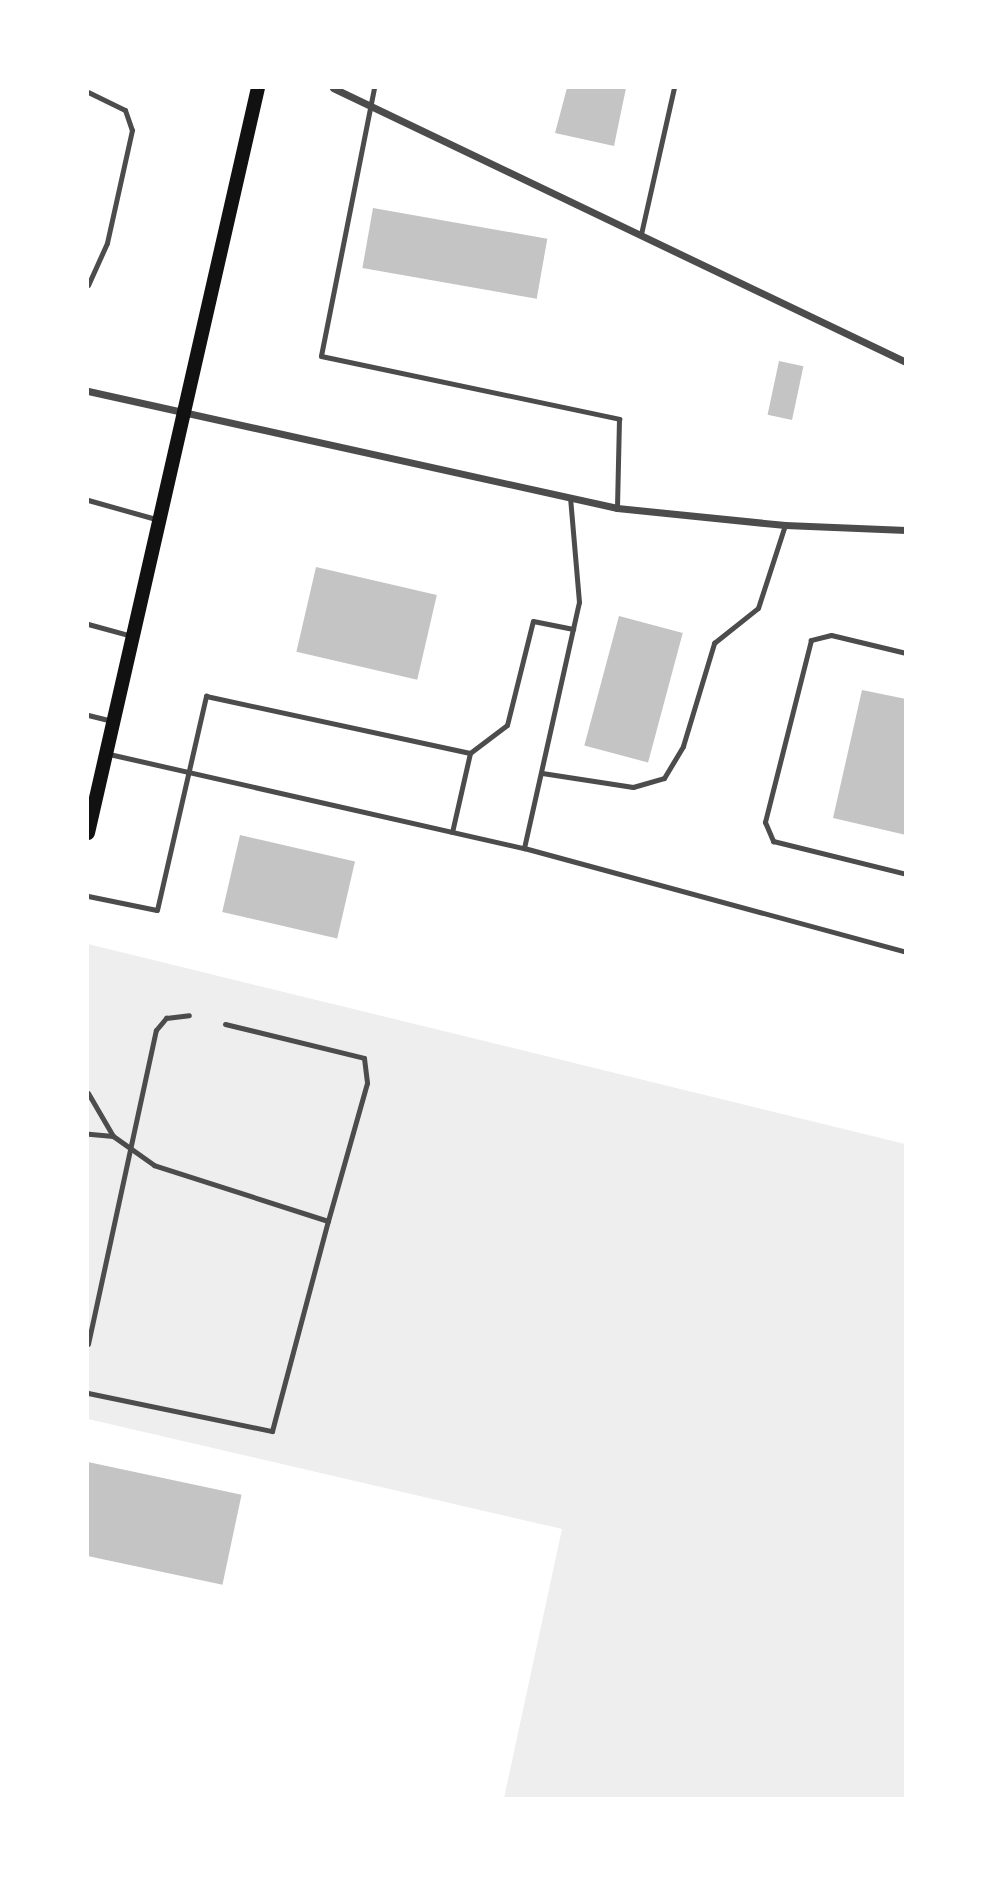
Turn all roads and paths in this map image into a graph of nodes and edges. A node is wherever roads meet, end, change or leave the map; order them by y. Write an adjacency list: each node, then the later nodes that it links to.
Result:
1 (258, 88): 11 (main road)
2 (333, 88): 6 (street)
3 (374, 88): 6 (lane)
4 (674, 88): 7 (lane)
5 (88, 92): 8 (lane)
6 (370, 103): 7 (street); 14 (lane)
7 (641, 234): 9 (street)
8 (88, 285)
9 (905, 362)
10 (88, 391): 11 (street)
11 (185, 413): 12 (street); 15 (main road)
12 (570, 498): 14 (street); 19 (lane)
13 (88, 500): 15 (lane)
14 (617, 508): 16 (street)
15 (159, 520): 20 (main road)
16 (785, 525): 17 (street); 27 (lane)
17 (905, 530)
18 (88, 624): 20 (lane)
19 (573, 629): 25 (lane); 27 (lane)
20 (132, 636): 23 (main road)
21 (905, 653): 31 (lane)
22 (88, 715): 23 (lane)
23 (113, 721): 24 (main road)
24 (106, 753): 26 (lane); 29 (main road)
25 (470, 753): 26 (lane); 28 (lane)
26 (189, 772): 28 (lane); 32 (lane)
27 (542, 773): 30 (lane)
28 (452, 832): 30 (lane)
29 (88, 833)
30 (524, 848): 33 (lane)
31 (905, 874)
32 (88, 896)
33 (905, 952)
34 (189, 1015): 39 (lane)
35 (225, 1024): 40 (lane)
36 (88, 1093): 38 (lane)
37 (88, 1134): 38 (lane)
38 (113, 1136): 39 (lane)
39 (131, 1151): 40 (lane); 41 (lane)
40 (328, 1221): 42 (lane)
41 (88, 1344)
42 (88, 1393)

